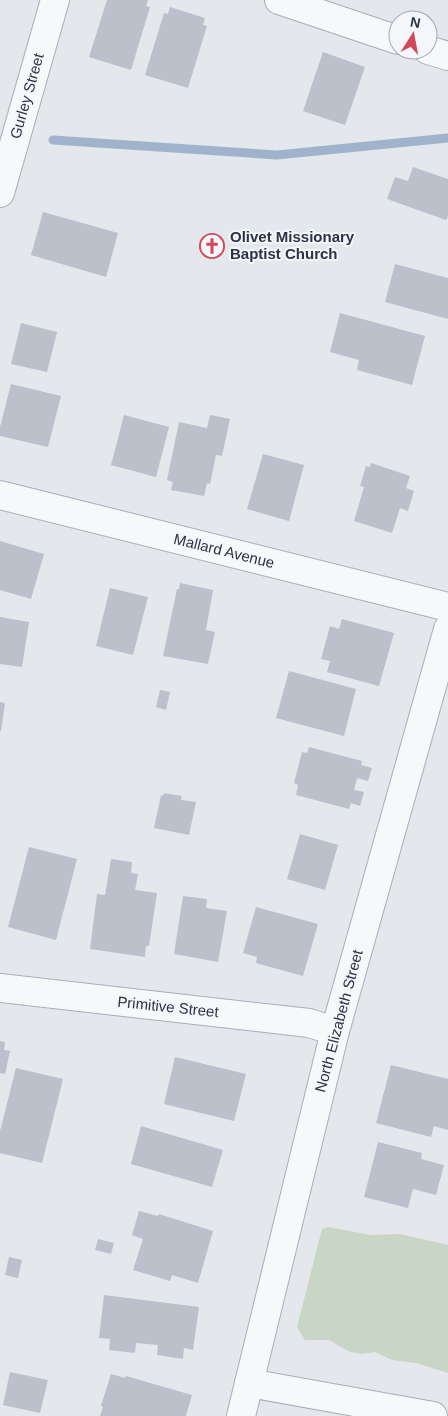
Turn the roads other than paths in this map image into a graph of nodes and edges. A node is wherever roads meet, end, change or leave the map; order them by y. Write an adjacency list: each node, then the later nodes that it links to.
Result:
1 (54, 0): 4 (street, Gurley Street)
2 (279, 0): 3 (street)
3 (388, 37)
4 (0, 193)
5 (0, 495): 6 (street, Mallard Avenue)
6 (448, 607)
7 (448, 629): 9 (street, North Elizabeth Street)
8 (0, 988): 9 (street, Primitive Street)
9 (336, 1031): 10 (street, North Elizabeth Street)
10 (249, 1383): 11 (street, North Elizabeth Street); 12 (street)
11 (240, 1416)
12 (433, 1416)

